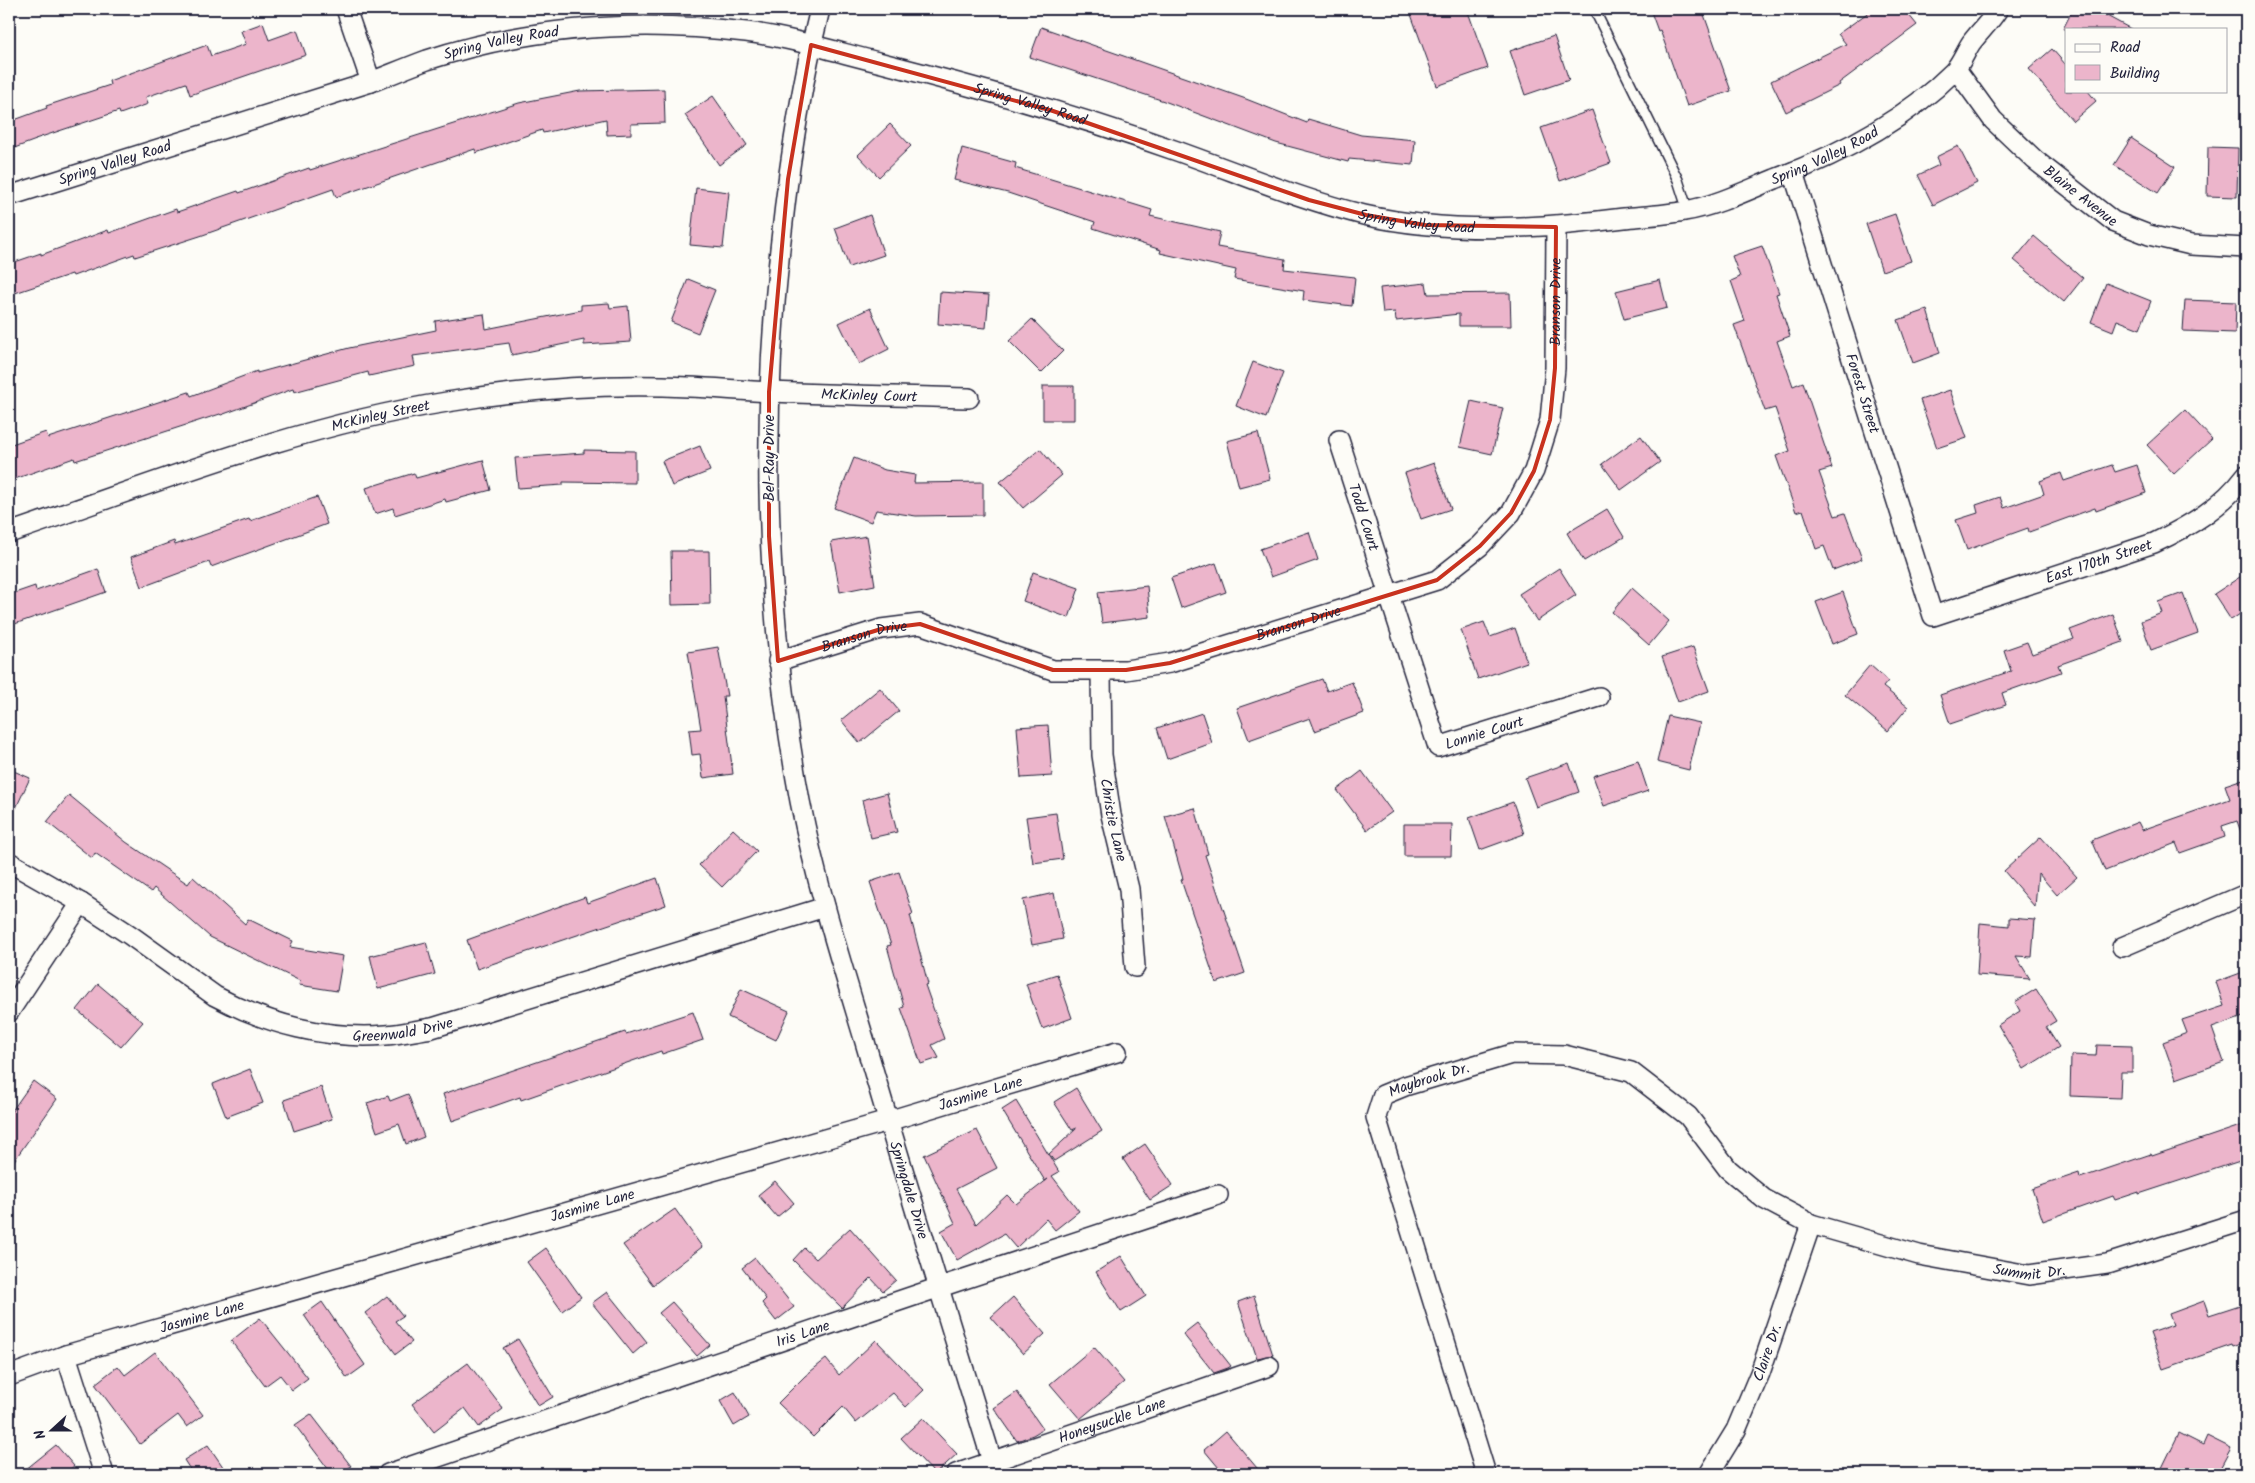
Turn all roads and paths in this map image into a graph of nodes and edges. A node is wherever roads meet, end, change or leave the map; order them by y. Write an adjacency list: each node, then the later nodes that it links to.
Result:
1 (346, 9): 7 (street)
2 (820, 9): 5 (street, Bel-Ray Drive)
3 (1594, 9): 10 (lane)
4 (1998, 9): 6 (street, Spring Valley Road)
5 (811, 45): 7 (street, Spring Valley Road); 11 (street, Spring Valley Road); 13 (street, Bel-Ray Drive)
6 (1956, 69): 8 (street, Spring Valley Road); 12 (street, Blaine Avenue)
7 (370, 82): 9 (street, Spring Valley Road)
8 (1793, 172): 10 (street, Spring Valley Road); 19 (street, Forest Street)
9 (9, 196)
10 (1688, 211): 11 (street, Spring Valley Road)
11 (1556, 226): 18 (street, Branson Drive)
12 (2246, 248)
13 (769, 392): 14 (street, McKinley Court); 17 (street, McKinley Street); 20 (street, Bel-Ray Drive)
14 (969, 398)
15 (1339, 440): 18 (street, Todd Court)
16 (2246, 475): 19 (street, East 170th Street)
17 (9, 534)
18 (1389, 594): 21 (street, Branson Drive); 22 (street, Lonnie Court)
19 (1933, 616)
20 (778, 661): 21 (street, Branson Drive); 26 (street, Bel-Ray Drive)
21 (1101, 671): 28 (street, Christie Lane)
22 (1599, 696)
23 (9, 862): 25 (street, Greenwald Drive)
24 (2246, 894): 27 (street)
25 (81, 904): 26 (street, Greenwald Drive); 29 (street)
26 (825, 907): 31 (street, Springdale Drive)
27 (2122, 947)
28 (1135, 967)
29 (9, 1012)
30 (1117, 1052): 31 (street, Jasmine Lane)
31 (888, 1121): 35 (street, Springdale Drive); 36 (street, Jasmine Lane)
32 (1218, 1195): 35 (street, Iris Lane)
33 (2246, 1220): 34 (street, Summit Dr.)
34 (1811, 1224): 43 (street, Maybrook Dr.); 44 (street, Claire Dr.)
35 (940, 1287): 39 (street, Springdale Drive); 41 (street, Iris Lane)
36 (66, 1355): 38 (street, Jasmine Lane); 40 (street)
37 (1269, 1366): 39 (street, Honeysuckle Lane)
38 (9, 1376)
39 (994, 1468): 42 (street, Honeysuckle Lane)
40 (104, 1474)
41 (388, 1474)
42 (956, 1474)
43 (1486, 1474)
44 (1709, 1474)

